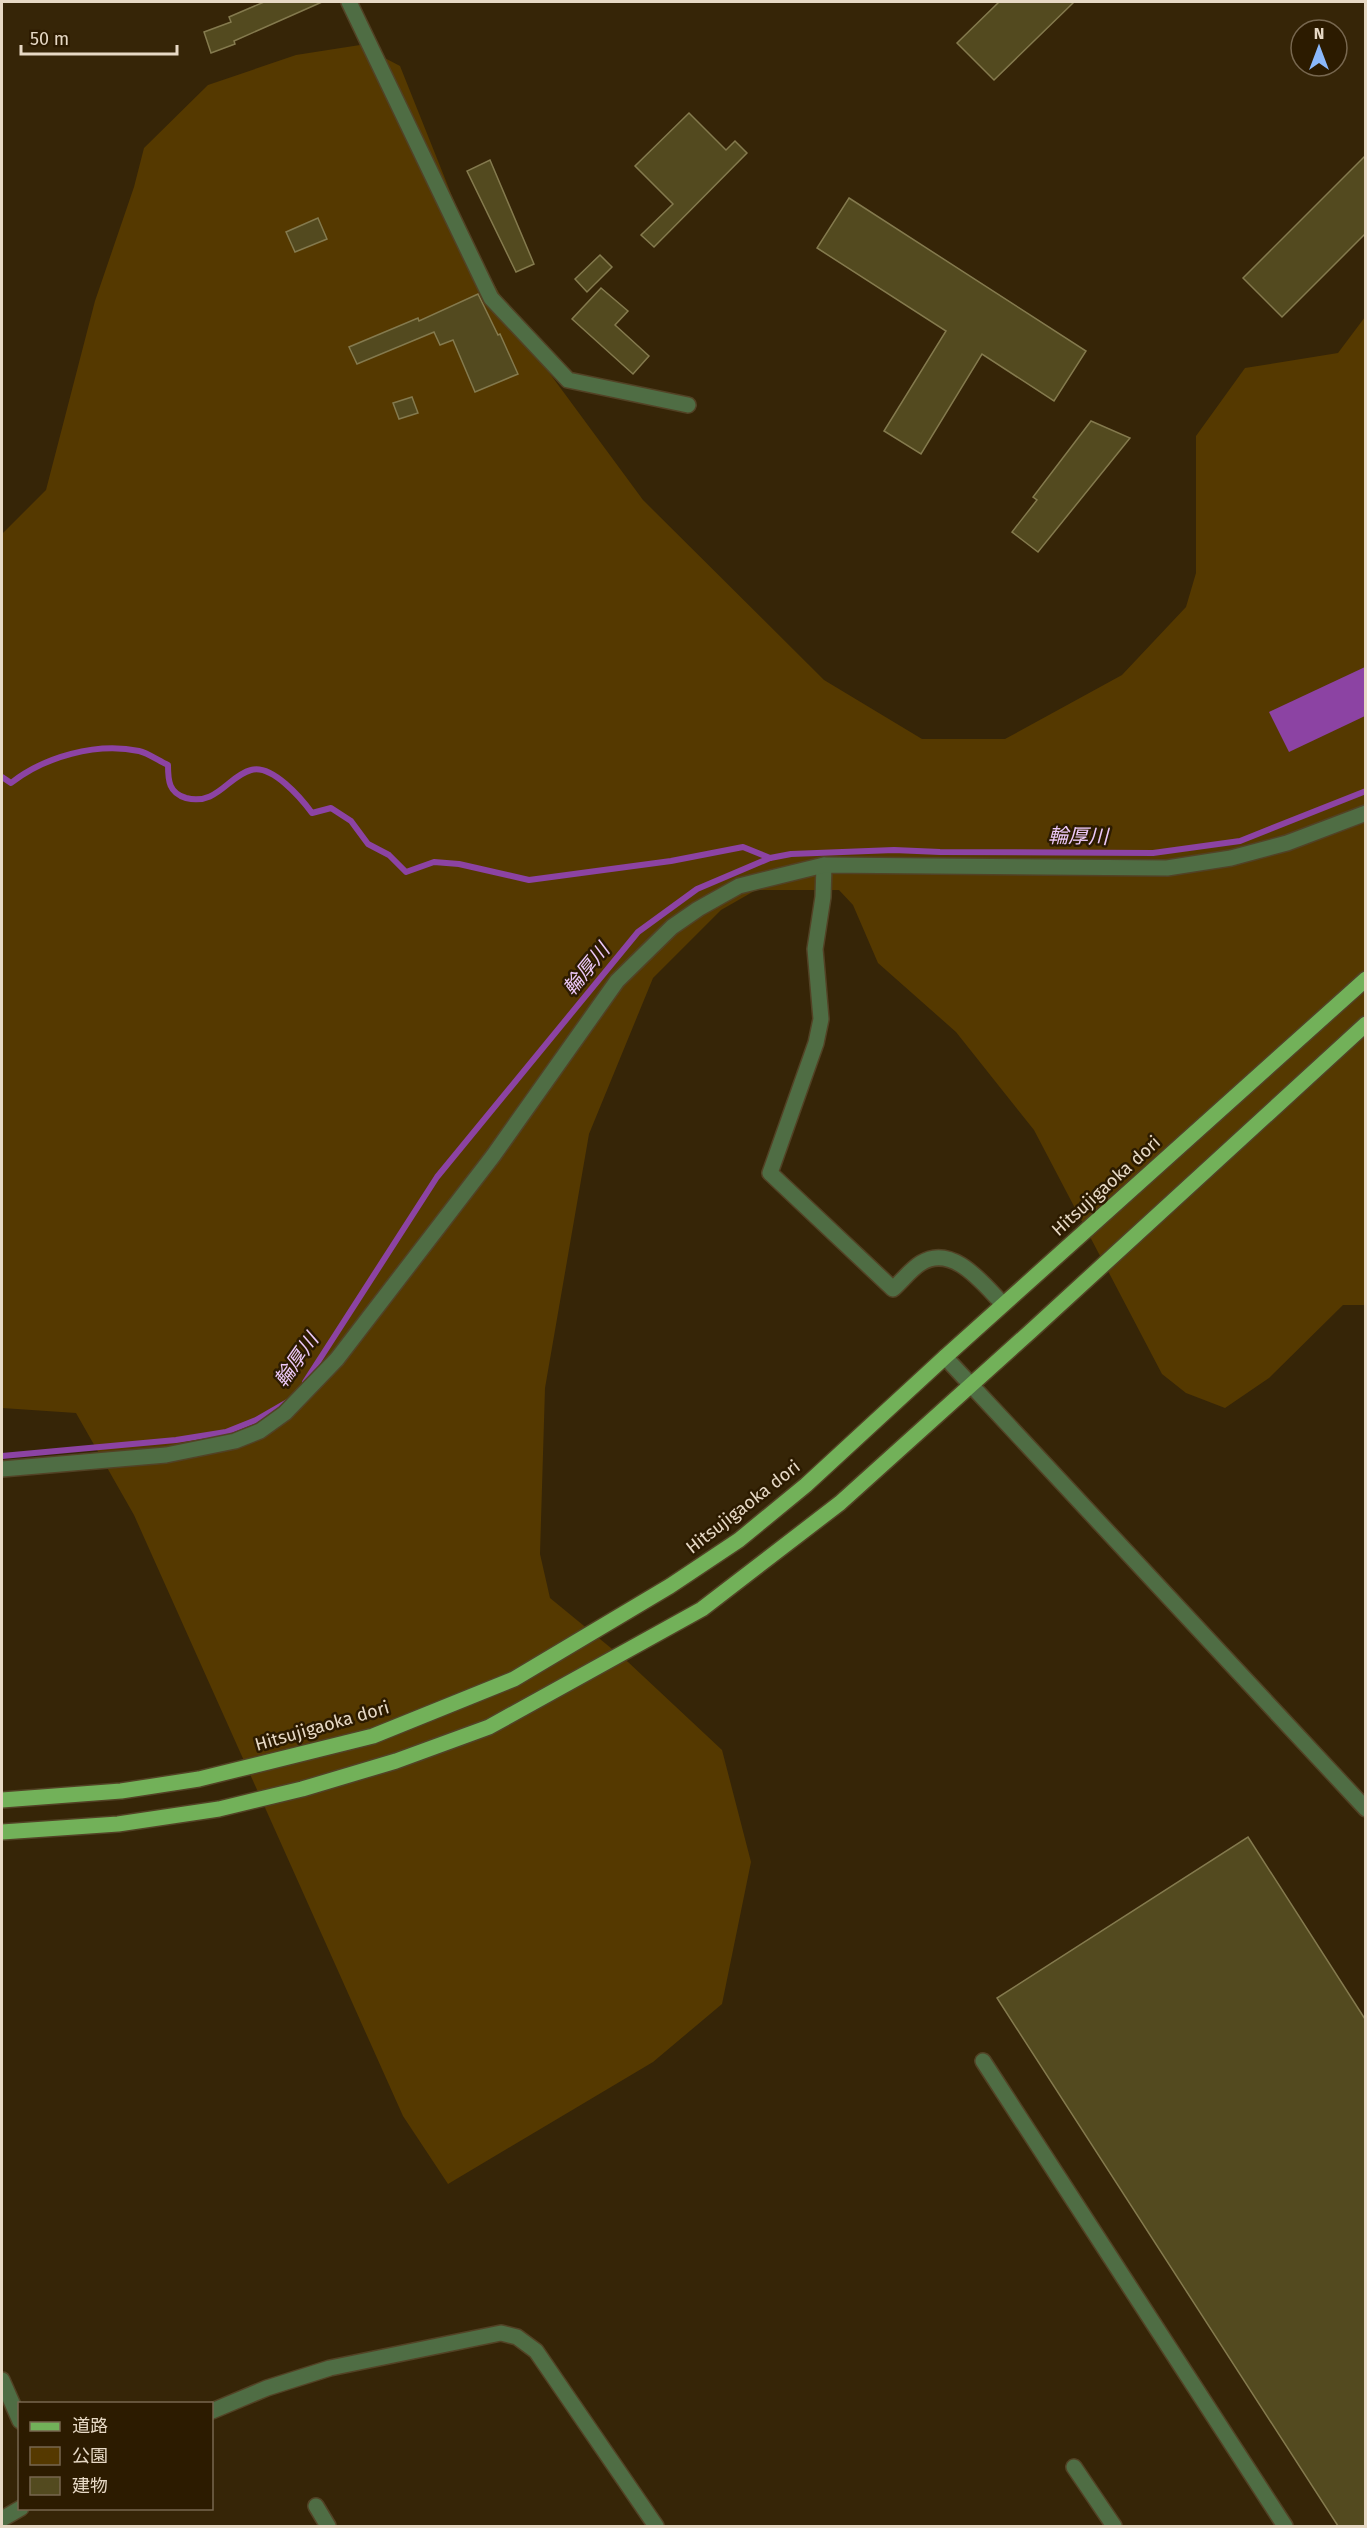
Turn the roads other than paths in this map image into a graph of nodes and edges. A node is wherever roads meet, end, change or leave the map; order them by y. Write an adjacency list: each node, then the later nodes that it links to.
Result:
1 (349, 2): 2 (street)
2 (688, 405)
3 (1365, 813): 4 (street)
4 (824, 865): 7 (street); 10 (street)
5 (1365, 979): 7 (main road, Hitsujigaoka dori)
6 (1365, 1024): 9 (main road)
7 (1003, 1304): 8 (main road, Hitsujigaoka dori)
8 (945, 1357): 9 (street); 11 (main road, Hitsujigaoka dori)
9 (972, 1385): 12 (street); 13 (main road)
10 (2, 1469)
11 (2, 1800)
12 (1363, 1800)
13 (2, 1832)
14 (983, 2061): 25 (street)
15 (2, 2380): 17 (street)
16 (213, 2411): 23 (street)
17 (18, 2416)
18 (1074, 2467): 24 (street)
19 (316, 2506): 22 (street)
20 (18, 2510): 21 (street)
21 (2, 2519)
22 (328, 2526)
23 (656, 2526)
24 (1114, 2526)
25 (1285, 2526)

